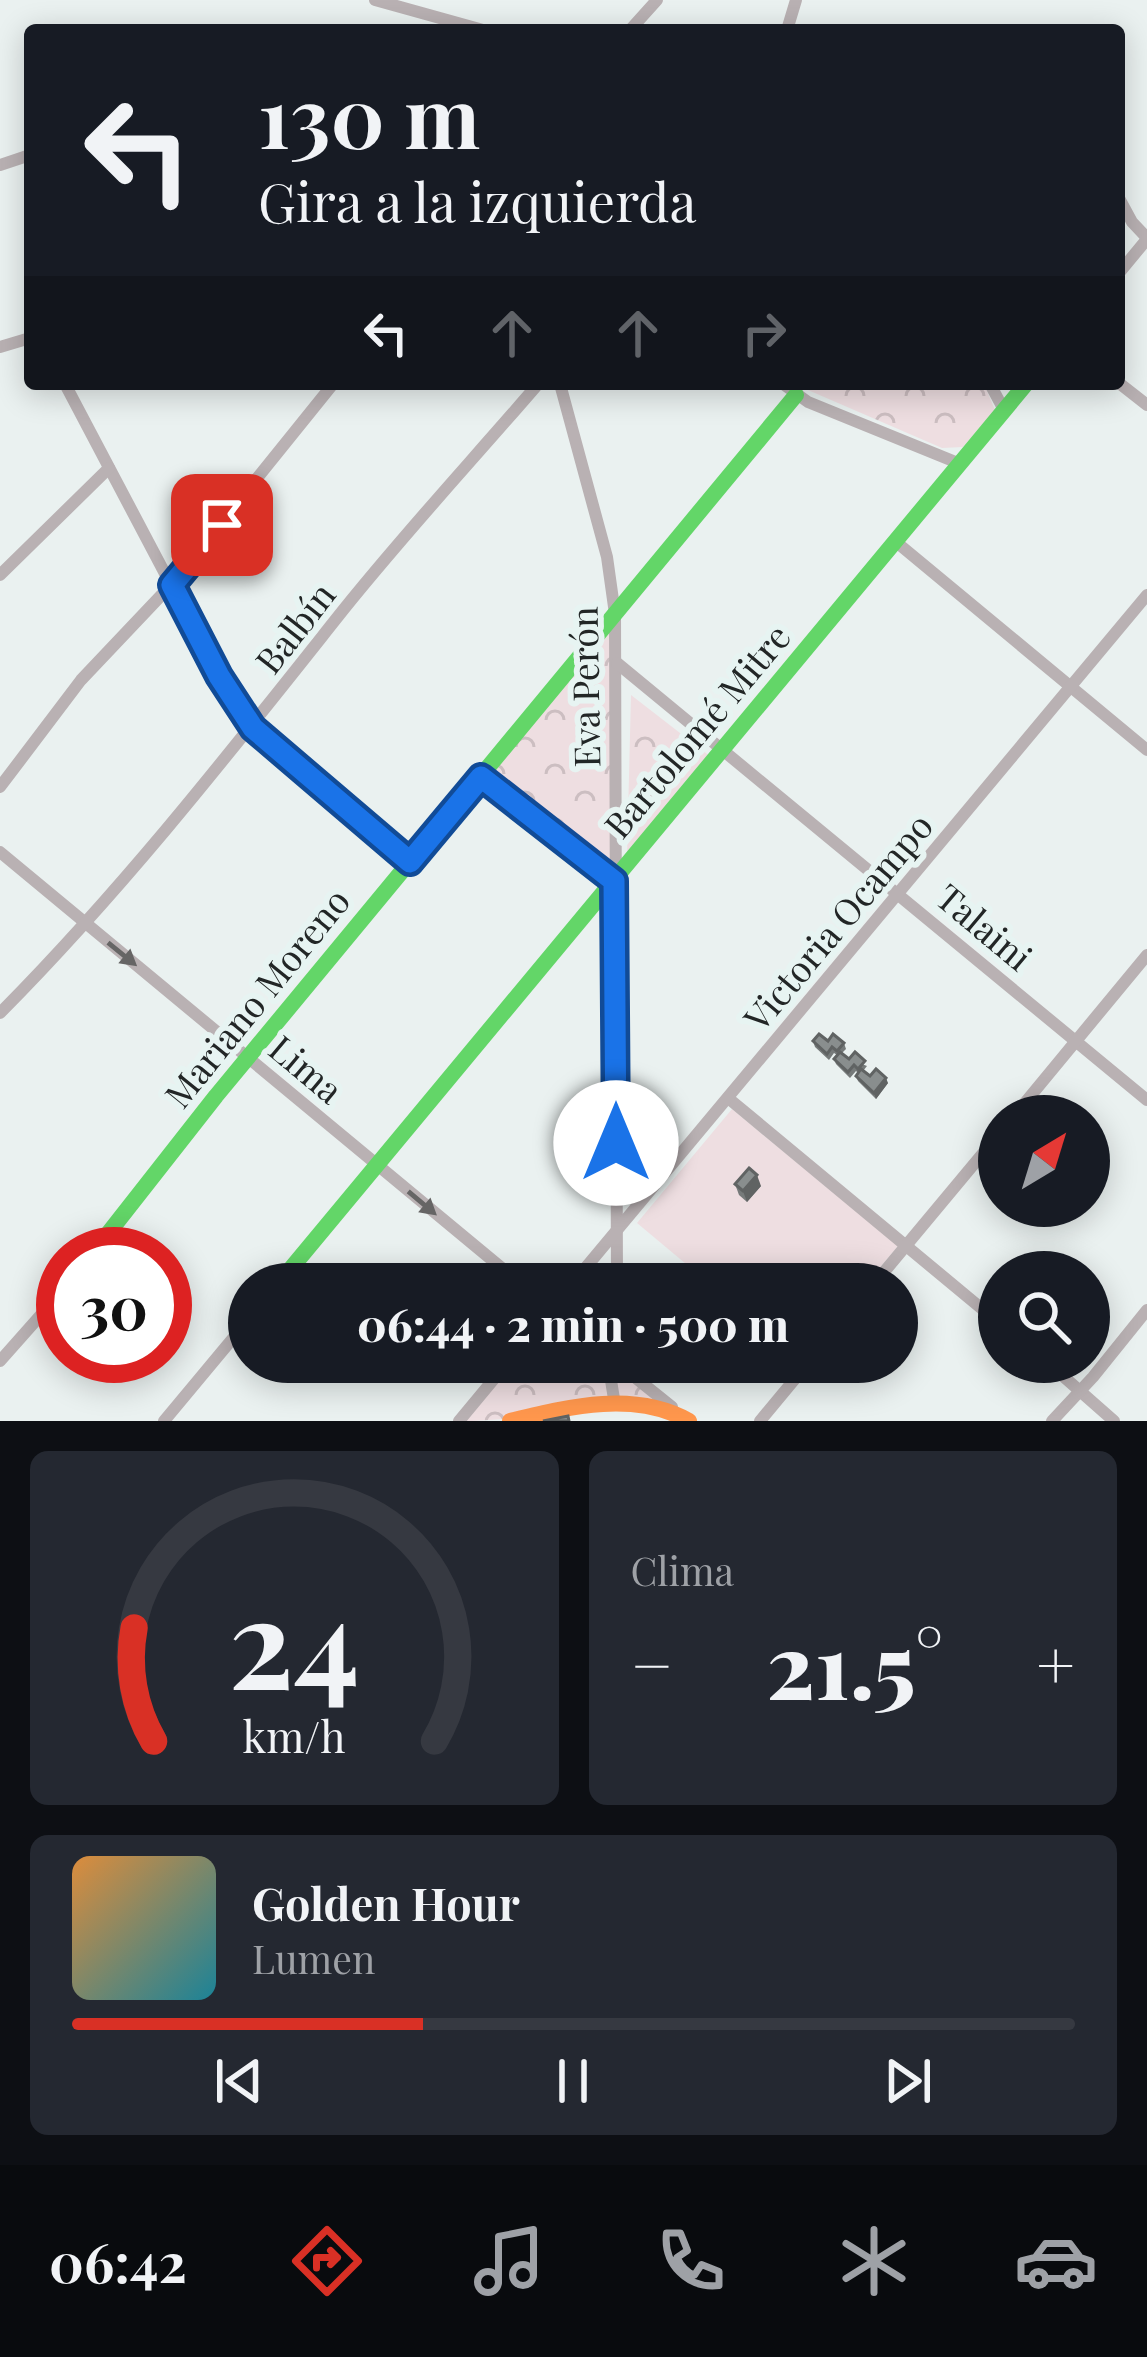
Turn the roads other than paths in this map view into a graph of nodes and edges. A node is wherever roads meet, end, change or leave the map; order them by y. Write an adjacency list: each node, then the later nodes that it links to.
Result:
1 (375, 0): 3 (street)
2 (657, 0): 4 (street)
3 (462, 24)
4 (635, 24)
5 (1125, 209): 6 (street)
6 (1147, 238): 7 (street)
7 (1125, 266)
8 (68, 390): 18 (street)
9 (328, 390): 21 (street)
10 (533, 390): 26 (street, Balbín)
11 (562, 390): 23 (street, Eva Perón)
12 (788, 390): 23 (street, Mariano Moreno)
13 (791, 390): 17 (street)
14 (993, 390): 16 (street)
15 (1021, 390): 16 (street, Bartolomé Mitre)
16 (1004, 410): 17 (street, Bartolomé Mitre)
17 (958, 463): 19 (street, Bartolomé Mitre)
18 (109, 468): 20 (street); 21 (street)
19 (895, 541): 25 (street); 27 (street, Bartolomé Mitre)
20 (0, 574)
21 (172, 585): 26 (street); 30 (street)
22 (1147, 595): 25 (street, Victoria Ocampo)
23 (616, 614): 24 (street, Eva Perón); 29 (street, Mariano Moreno)
24 (617, 663): 27 (street, Talaini); 33 (street, Eva Perón)
25 (1071, 687): 28 (street); 34 (street, Victoria Ocampo)
26 (253, 728): 32 (street); 35 (street, Balbín)
27 (724, 748): 33 (street, Bartolomé Mitre); 34 (street, Talaini)
28 (1147, 750)
29 (481, 777): 32 (street, Mariano Moreno); 33 (street)
30 (0, 787)
31 (0, 852): 35 (street, Lima)
32 (410, 862): 39 (street, Mariano Moreno)
33 (614, 881): 44 (street, Bartolomé Mitre); 46 (street, Eva Perón)
34 (898, 893): 38 (street, Talaini); 41 (street, Victoria Ocampo)
35 (87, 925): 37 (street, Balbín); 39 (street, Lima, one-way to 39)
36 (1147, 955): 38 (street)
37 (0, 1013)
38 (1076, 1040): 40 (street); 42 (street, Talaini)
39 (248, 1057): 44 (street, Lima); 45 (street, Mariano Moreno)
40 (1031, 1095)
41 (728, 1098): 46 (street, Victoria Ocampo); 47 (street)
42 (1147, 1100)
43 (978, 1159): 47 (street)
44 (377, 1165): 48 (street, Bartolomé Mitre); 49 (street, Lima, one-way to 49)
45 (113, 1227)
46 (616, 1230): 50 (street, Victoria Ocampo); 51 (street, Eva Perón)
47 (905, 1246): 52 (street); 53 (street)
48 (295, 1263)
49 (496, 1263)
50 (589, 1263)
51 (616, 1263)
52 (891, 1263)
53 (978, 1306)
54 (1147, 1310): 63 (street)
55 (36, 1320): 57 (street)
56 (228, 1344): 66 (street)
57 (0, 1360)
58 (491, 1383): 67 (street)
59 (614, 1383): 64 (street)
60 (641, 1383): 65 (street)
61 (792, 1383): 69 (street)
62 (1070, 1383): 63 (street)
63 (1080, 1392): 70 (street); 71 (street)
64 (615, 1405): 65 (street); 68 (street)
65 (683, 1416)
66 (164, 1421)
67 (459, 1421)
68 (510, 1421)
69 (760, 1421)
70 (1052, 1421)
71 (1114, 1421)

